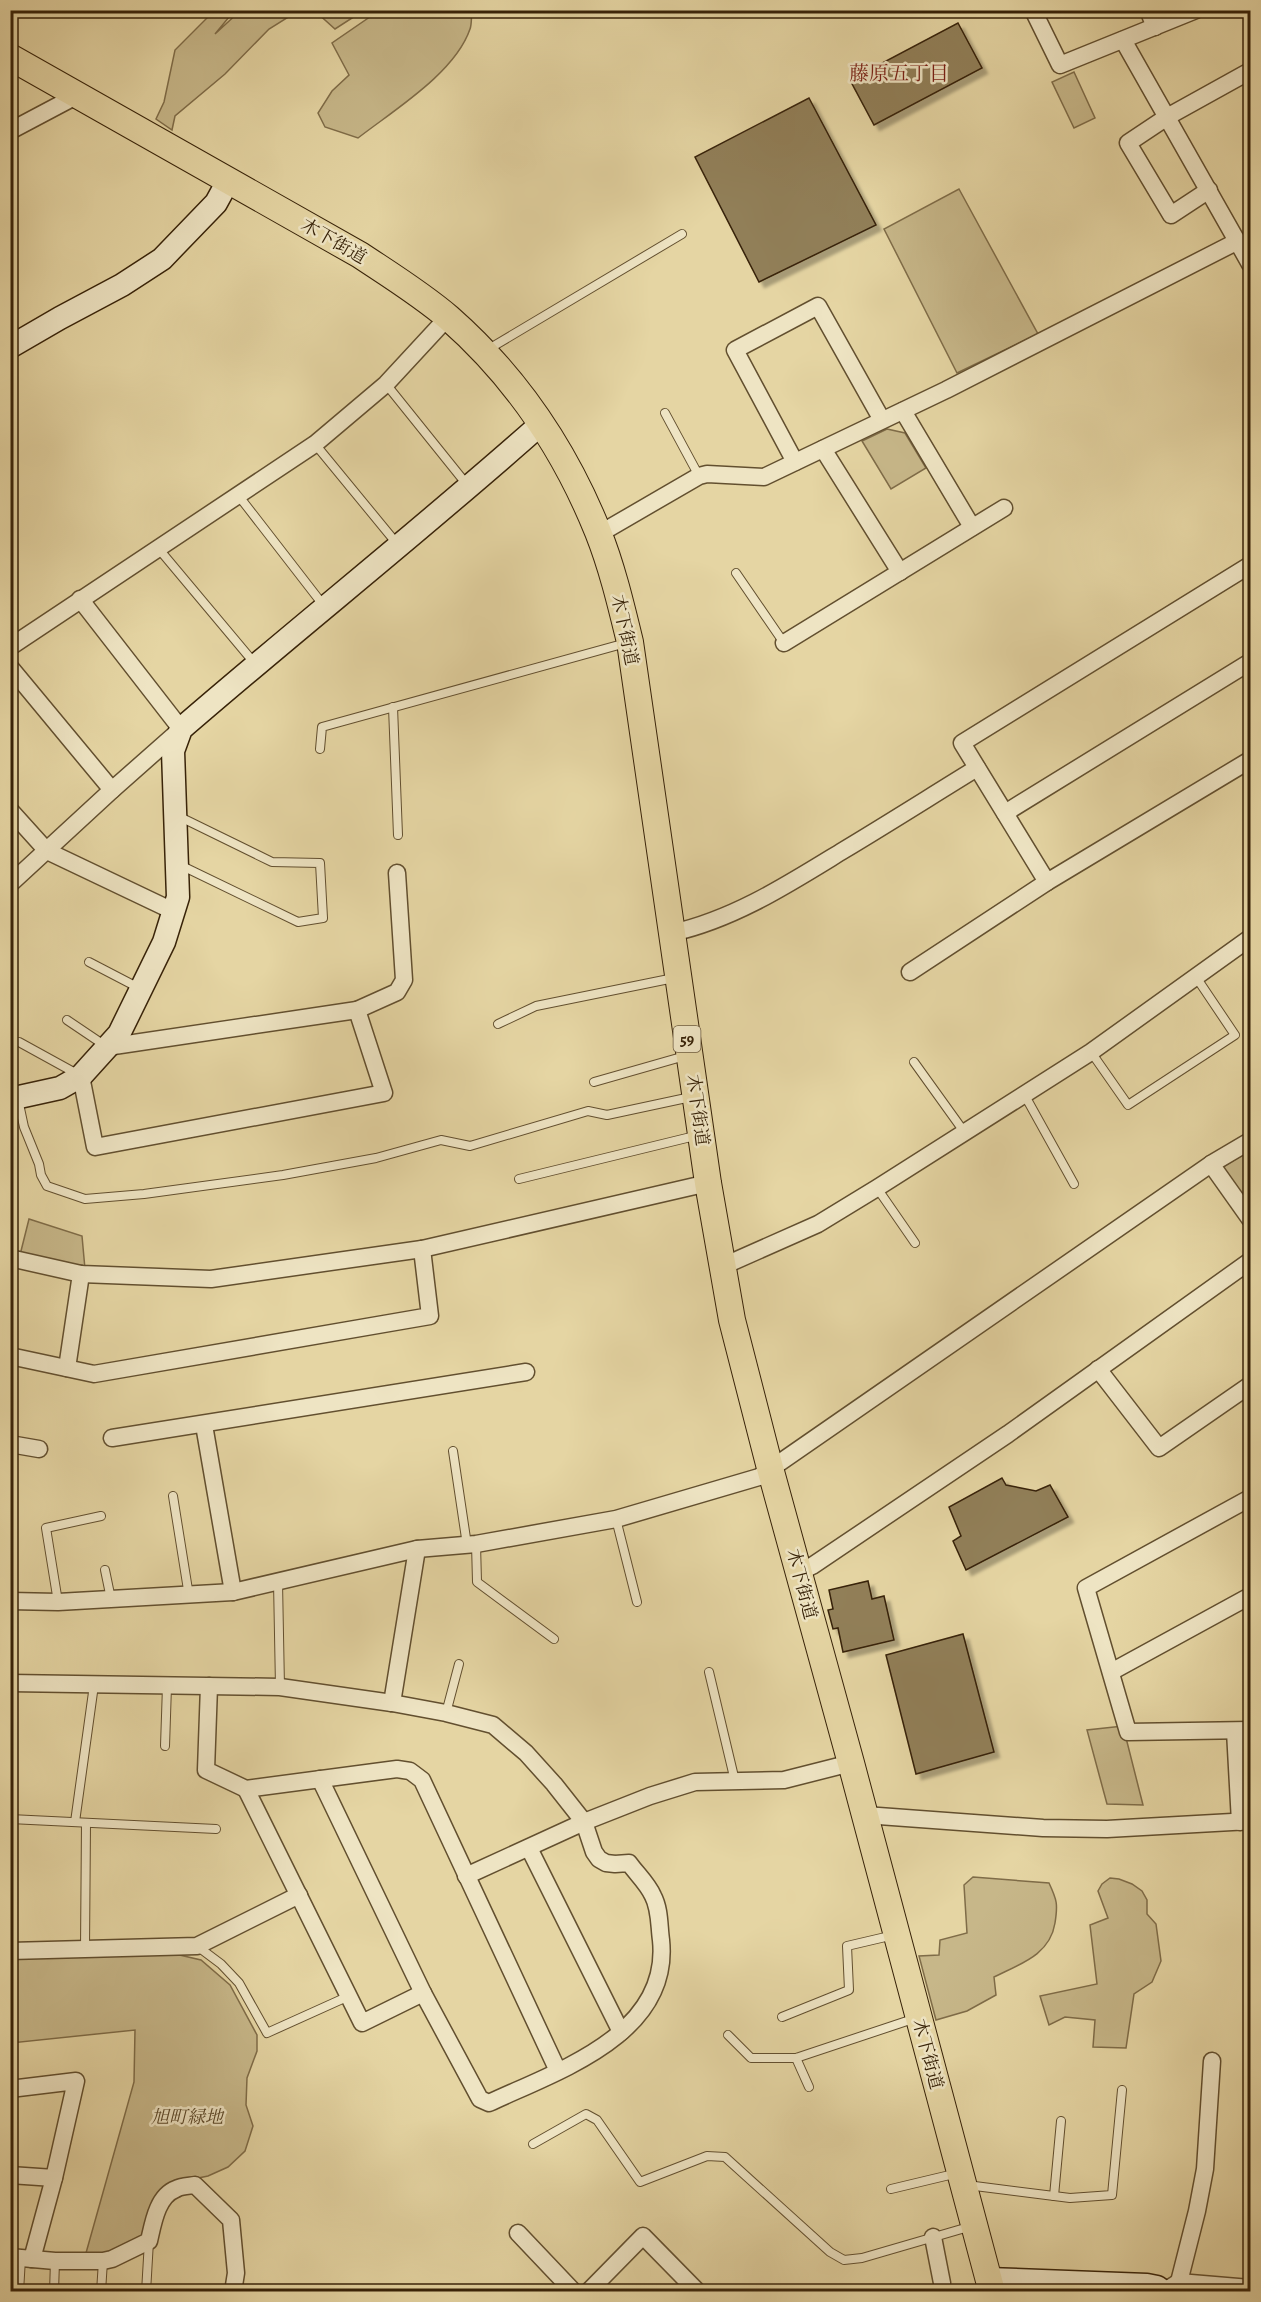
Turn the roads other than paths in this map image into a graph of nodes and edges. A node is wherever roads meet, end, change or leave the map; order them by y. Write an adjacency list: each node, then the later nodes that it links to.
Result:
1 (1033, 10): 5 (street)
2 (1148, 10): 4 (street)
3 (1196, 10): 4 (street)
4 (1155, 27): 5 (street)
5 (1123, 40): 9 (street)
6 (10, 57): 8 (main road, 木下街道 / 59)
7 (1251, 71): 9 (street)
8 (78, 94): 10 (street); 11 (main road, 木下街道 / 59)
9 (1167, 117): 12 (street); 12 (street)
10 (10, 131)
11 (228, 181): 16 (main road, 木下街道 / 59); 17 (street)
12 (1209, 190): 14 (street)
13 (682, 234): 18 (lane)
14 (1238, 241): 15 (street); 20 (street)
15 (1251, 264)
16 (448, 317): 18 (main road, 木下街道 / 59); 19 (street)
17 (10, 347)
18 (484, 352): 23 (main road, 木下街道 / 59)
19 (386, 384): 24 (street); 28 (lane)
20 (903, 411): 22 (street); 31 (street)
21 (664, 413): 27 (lane)
22 (882, 420): 25 (street); 26 (street)
23 (542, 423): 28 (street); 32 (main road, 木下街道 / 59)
24 (315, 444): 29 (street); 33 (lane)
25 (823, 448): 26 (street); 36 (street)
26 (795, 462): 27 (street)
27 (699, 477): 32 (street)
28 (470, 488): 33 (street)
29 (238, 495): 34 (street); 39 (lane)
30 (1004, 508): 31 (street)
31 (972, 527): 36 (street)
32 (599, 534): 40 (main road, 木下街道 / 59)
33 (398, 545): 39 (street)
34 (158, 548): 38 (street); 44 (lane)
35 (1251, 565): 50 (street)
36 (900, 572): 41 (street)
37 (736, 573): 41 (lane)
38 (80, 599): 42 (street); 47 (street)
39 (324, 607): 44 (street)
40 (630, 642): 46 (lane); 62 (main road, 木下街道 / 59)
41 (784, 643)
42 (10, 647)
43 (1251, 662): 53 (street)
44 (256, 664): 47 (street)
45 (10, 668): 51 (street)
46 (393, 707): 48 (lane); 55 (lane)
47 (182, 729): 51 (street); 54 (street)
48 (320, 749)
49 (1251, 760): 59 (street)
50 (977, 768): 53 (street); 62 (street)
51 (112, 790): 56 (street)
52 (10, 810): 56 (street)
53 (1005, 813): 59 (street)
54 (176, 815): 57 (street); 57 (lane)
55 (398, 835)
56 (47, 851): 60 (street); 61 (street)
57 (177, 864): 61 (street)
58 (397, 873): 69 (street)
59 (1047, 882): 65 (street)
60 (10, 884)
61 (173, 912): 68 (street)
62 (672, 933): 66 (main road, 木下街道 / 59)
63 (1251, 938): 67 (street)
64 (89, 962): 68 (lane)
65 (910, 972)
66 (678, 977): 71 (lane); 75 (main road, 木下街道 / 59)
67 (1196, 977): 74 (street); 74 (lane)
68 (140, 989): 73 (street)
69 (357, 1010): 73 (street); 77 (street)
70 (67, 1020): 73 (lane)
71 (498, 1024)
72 (19, 1042): 77 (lane)
73 (107, 1047): 77 (street)
74 (1091, 1052): 79 (street)
75 (690, 1054): 78 (lane); 80 (main road, 木下街道 / 59)
76 (914, 1062): 82 (lane)
77 (81, 1076): 81 (street)
78 (594, 1082)
79 (1024, 1094): 82 (street); 88 (lane)
80 (696, 1096): 81 (lane); 83 (main road, 木下街道 / 59)
81 (14, 1099)
82 (965, 1132): 89 (street)
83 (701, 1134): 86 (lane); 87 (main road, 木下街道 / 59)
84 (1251, 1141): 85 (street)
85 (1211, 1164): 90 (street); 107 (street)
86 (519, 1179)
87 (708, 1183): 92 (street); 95 (main road, 木下街道 / 59)
88 (1074, 1184)
89 (878, 1188): 91 (lane); 95 (street)
90 (1251, 1219)
91 (915, 1243)
92 (422, 1249): 96 (street); 98 (street)
93 (10, 1258): 96 (street)
94 (1251, 1261): 99 (street)
95 (722, 1267): 107 (main road, 木下街道 / 59)
96 (81, 1274): 98 (street)
97 (10, 1356): 98 (street)
98 (67, 1368)
99 (1098, 1369): 101 (street); 115 (street)
100 (526, 1372): 102 (street)
101 (1251, 1385)
102 (204, 1425): 103 (street); 117 (street)
103 (112, 1438)
104 (10, 1444): 105 (street)
105 (39, 1449)
106 (453, 1451): 112 (lane)
107 (770, 1468): 111 (street); 115 (main road, 木下街道 / 59)
108 (173, 1496): 118 (lane)
109 (1251, 1498): 127 (street)
110 (101, 1516): 122 (lane)
111 (616, 1518): 112 (street); 123 (lane)
112 (472, 1545): 113 (street); 124 (lane)
113 (417, 1550): 116 (street); 133 (street)
114 (105, 1570): 120 (lane)
115 (799, 1573): 137 (main road, 木下街道 / 59)
116 (278, 1582): 117 (street); 132 (lane)
117 (233, 1593): 118 (street)
118 (189, 1596): 120 (street)
119 (1251, 1596): 127 (street)
120 (111, 1600): 122 (street)
121 (10, 1601): 122 (street)
122 (58, 1602)
123 (637, 1602)
124 (554, 1639)
125 (459, 1664): 134 (lane)
126 (709, 1672): 139 (lane)
127 (1111, 1672): 135 (street)
128 (10, 1683): 129 (street)
129 (94, 1685): 130 (street); 143 (lane)
130 (167, 1686): 131 (street); 136 (lane)
131 (209, 1686): 132 (street); 140 (street)
132 (280, 1687): 133 (street)
133 (392, 1703): 134 (street)
134 (446, 1713): 144 (street)
135 (1243, 1731): 145 (street)
136 (165, 1746)
137 (851, 1763): 139 (street); 141 (main road, 木下街道 / 59)
138 (320, 1779): 140 (street); 149 (street); 155 (street)
139 (735, 1781): 144 (street)
140 (246, 1789): 150 (street)
141 (865, 1815): 145 (street); 151 (main road, 木下街道 / 59)
142 (10, 1820): 143 (lane)
143 (75, 1822): 146 (lane)
144 (584, 1822): 148 (street); 159 (street)
145 (1245, 1822)
146 (86, 1823): 147 (lane); 153 (lane)
147 (216, 1829)
148 (529, 1848): 149 (street); 159 (street)
149 (466, 1876): 163 (street)
150 (299, 1895): 152 (street); 156 (street)
151 (896, 1934): 157 (lane); 158 (main road, 木下街道 / 59)
152 (197, 1946): 153 (street); 156 (lane)
153 (85, 1948): 154 (street)
154 (10, 1951)
155 (423, 1993): 156 (street); 163 (street)
156 (349, 1996)
157 (782, 2017)
158 (919, 2017): 161 (lane); 171 (main road, 木下街道 / 59)
159 (621, 2032): 163 (street)
160 (728, 2035): 161 (lane)
161 (796, 2058): 164 (lane)
162 (1212, 2061): 183 (street)
163 (558, 2071)
164 (809, 2087)
165 (10, 2089): 170 (street)
166 (1122, 2090): 173 (lane)
167 (1060, 2121): 173 (lane)
168 (533, 2145): 176 (lane)
169 (10, 2175): 170 (street)
170 (54, 2178): 178 (street)
171 (962, 2179): 172 (lane); 173 (lane); 174 (main road, 木下街道 / 59)
172 (891, 2189)
173 (1054, 2196)
174 (975, 2225): 176 (lane); 182 (main road, 木下街道 / 59)
175 (518, 2233): 191 (street)
176 (933, 2237): 181 (street)
177 (149, 2241): 179 (street); 189 (lane); 190 (street)
178 (21, 2258): 180 (street); 186 (lane)
179 (103, 2260): 180 (street); 188 (lane)
180 (55, 2261): 187 (lane)
181 (942, 2283)
182 (990, 2285): 183 (street)
183 (1170, 2288): 185 (street)
184 (1251, 2288): 185 (street)
185 (1232, 2289)
186 (19, 2292)
187 (54, 2292)
188 (101, 2292)
189 (146, 2292)
190 (233, 2292)
191 (574, 2292)
192 (588, 2292): 193 (street)
193 (699, 2292)

